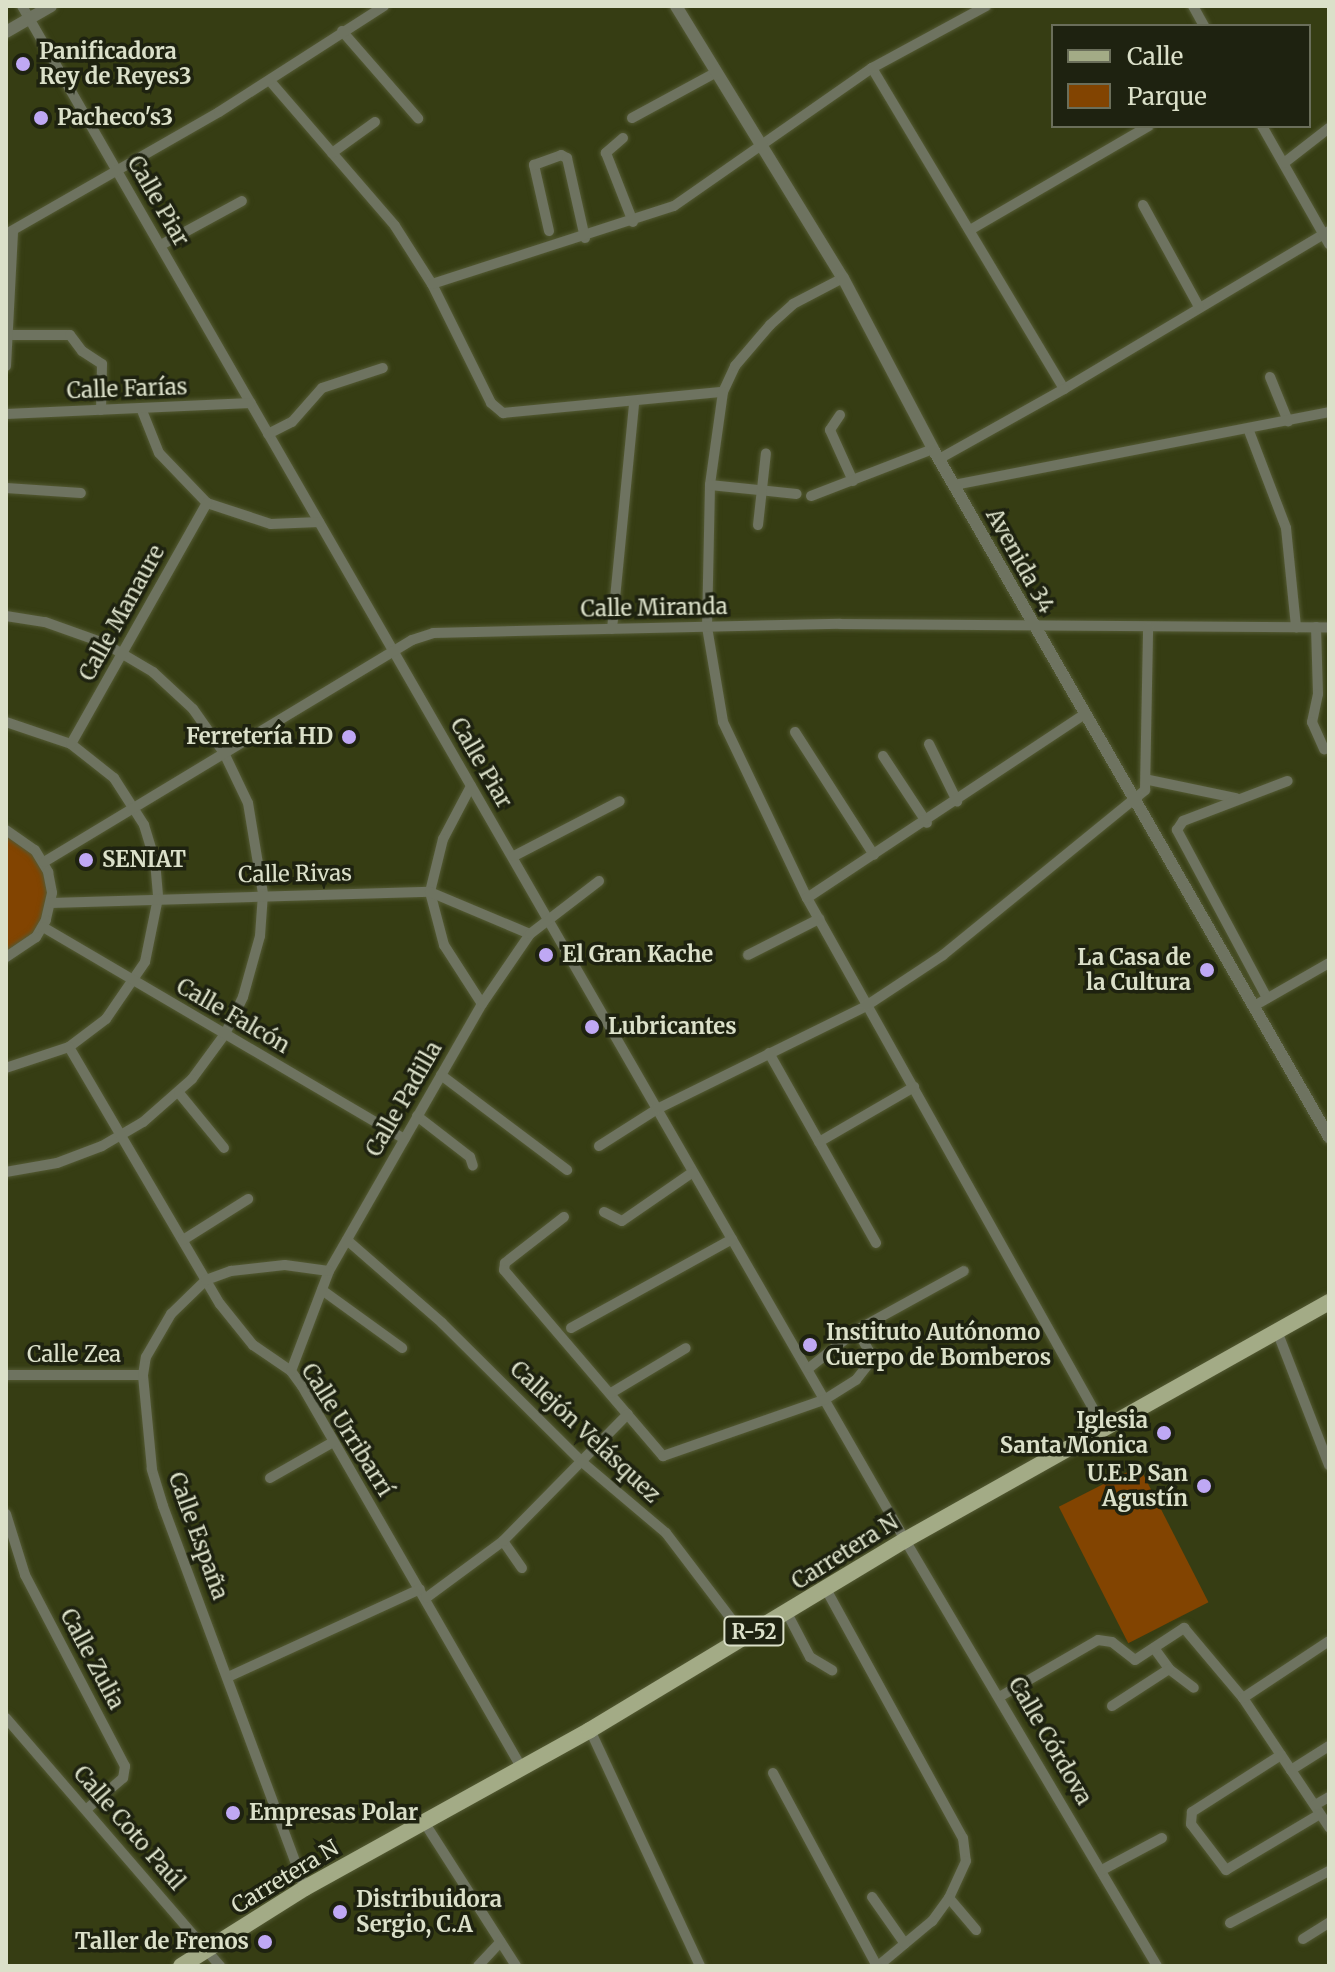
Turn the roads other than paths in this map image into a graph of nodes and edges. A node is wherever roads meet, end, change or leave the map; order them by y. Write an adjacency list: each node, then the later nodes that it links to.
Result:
1 (22, 6): 7 (street, Calle Piar)
2 (51, 6): 7 (street)
3 (384, 6): 9 (street)
4 (676, 6): 12 (street, Avenida 34)
5 (986, 6): 11 (street)
6 (1193, 6): 8 (street)
7 (29, 18): 10 (street); 24 (street, Calle Piar)
8 (1203, 24)
9 (342, 31): 13 (street); 14 (street)
10 (6, 32)
11 (872, 68): 21 (street); 28 (street)
12 (713, 74): 15 (street); 21 (street, Avenida 34)
13 (270, 81): 22 (street); 24 (street)
14 (418, 118)
15 (632, 118)
16 (375, 122): 22 (street)
17 (1146, 128): 28 (street)
18 (1263, 128): 23 (street)
19 (1329, 128): 23 (street)
20 (623, 138): 27 (street)
21 (757, 143): 27 (street); 35 (street, Avenida 34)
22 (332, 153): 36 (street)
23 (1284, 163): 30 (street)
24 (117, 171): 31 (street); 34 (street, Calle Piar)
25 (242, 201): 34 (street)
26 (1143, 205): 37 (street)
27 (633, 222): 32 (street)
28 (970, 230): 42 (street)
29 (549, 231): 32 (street)
30 (1326, 232): 33 (street); 37 (street)
31 (10, 233): 38 (street)
32 (585, 238): 36 (street)
33 (1329, 244)
34 (161, 245): 44 (street, Calle Piar)
35 (843, 278): 43 (street); 55 (street, Avenida 34)
36 (432, 284): 45 (street)
37 (1199, 307): 42 (street)
38 (9, 335): 39 (street); 47 (street)
39 (6, 366)
40 (383, 368): 53 (street)
41 (1270, 377): 51 (street)
42 (1064, 389): 55 (street)
43 (723, 392): 45 (street); 57 (street)
44 (251, 403): 46 (street, Calle Farías); 53 (street, Calle Piar)
45 (634, 404): 73 (street)
46 (141, 408): 47 (street, Calle Farías); 64 (street)
47 (101, 410): 49 (street, Calle Farías)
48 (1329, 412): 51 (street)
49 (6, 414)
50 (840, 415): 56 (street)
51 (1288, 421): 52 (street)
52 (1249, 431): 58 (street); 70 (street)
53 (268, 434): 65 (street, Calle Piar)
54 (766, 453): 60 (street)
55 (936, 454): 56 (street); 58 (street, Avenida 34)
56 (853, 481): 63 (street)
57 (710, 485): 60 (street); 68 (street)
58 (954, 485): 74 (street, Avenida 34)
59 (6, 488): 61 (street)
60 (762, 492): 62 (street); 66 (street)
61 (81, 493)
62 (797, 494)
63 (811, 496)
64 (207, 503): 65 (street); 76 (street, Calle Manaure)
65 (319, 522): 75 (street, Calle Piar)
66 (758, 525)
67 (6, 616): 76 (street)
68 (707, 627): 73 (street, Calle Miranda); 74 (street, Calle Miranda); 103 (street)
69 (1148, 627): 70 (street, Calle Miranda); 74 (street, Calle Miranda); 86 (street)
70 (1296, 627): 71 (street, Calle Miranda)
71 (1316, 627): 72 (street, Calle Miranda); 77 (street)
72 (1329, 627)
73 (612, 629): 75 (street, Calle Miranda)
74 (1035, 629): 78 (street, Avenida 34)
75 (394, 651): 84 (street, Calle Miranda); 88 (street, Calle Piar)
76 (123, 652): 81 (street, Calle Manaure); 84 (street)
77 (1324, 694): 83 (street)
78 (1085, 714): 90 (street, Avenida 34); 92 (street)
79 (6, 722): 81 (street)
80 (795, 732): 96 (street)
81 (71, 744): 93 (street)
82 (929, 744): 92 (street)
83 (1324, 749)
84 (224, 753): 93 (street, Calle Miranda); 101 (street)
85 (883, 756): 94 (street)
86 (1149, 780): 89 (street); 90 (street)
87 (1288, 781): 89 (street)
88 (471, 786): 97 (street, Calle Piar); 100 (street)
89 (1238, 798): 113 (street)
90 (1135, 799): 115 (street); 116 (street, Avenida 34)
91 (620, 801): 97 (street)
92 (957, 801): 94 (street)
93 (134, 807): 98 (street, Calle Miranda); 102 (street)
94 (927, 823): 96 (street)
95 (6, 830): 98 (street)
96 (874, 855): 103 (street)
97 (514, 856): 105 (street, Calle Piar)
98 (44, 862): 104 (street)
99 (599, 881): 105 (street, Calle Padilla)
100 (430, 892): 101 (street, Calle Rivas); 108 (street, Calle Rivas); 114 (street)
101 (263, 894): 102 (street, Calle Rivas); 117 (street)
102 (158, 898): 104 (street, Calle Rivas); 112 (street)
103 (807, 898): 106 (street)
104 (51, 903): 107 (street)
105 (551, 918): 108 (street, Calle Padilla); 124 (street, Calle Piar)
106 (819, 919): 109 (street); 115 (street)
107 (43, 927): 110 (street); 112 (street, Calle Falcón)
108 (530, 934): 114 (street, Calle Padilla)
109 (748, 955)
110 (6, 957)
111 (1329, 963): 113 (street)
112 (135, 982): 117 (street, Calle Falcón); 118 (street)
113 (1267, 998): 116 (street)
114 (482, 1004): 121 (street, Calle Padilla)
115 (866, 1006): 119 (street); 122 (street)
116 (1254, 1006): 127 (street, Avenida 34)
117 (225, 1034): 123 (street); 128 (street, Calle Falcón)
118 (69, 1047): 120 (street); 126 (street, Calle Urribarrí)
119 (769, 1053): 124 (street); 129 (street)
120 (6, 1068)
121 (441, 1075): 125 (street, Calle Padilla); 133 (street)
122 (914, 1087): 129 (street); 160 (street)
123 (179, 1093): 126 (street); 131 (street)
124 (657, 1109): 130 (street); 135 (street, Calle Piar)
125 (417, 1116): 128 (street, Calle Padilla); 132 (street)
126 (124, 1135): 134 (street); 140 (street, Calle Urribarrí)
127 (1329, 1137)
128 (404, 1139): 141 (street, Calle Padilla)
129 (819, 1142): 142 (street)
130 (599, 1146)
131 (224, 1148)
132 (473, 1166)
133 (567, 1170)
134 (6, 1172)
135 (693, 1172): 137 (street); 139 (street, Calle Piar)
136 (248, 1199): 140 (street)
137 (604, 1212)
138 (564, 1217): 157 (street)
139 (732, 1239): 148 (street); 153 (street, Calle Piar)
140 (183, 1240): 145 (street, Calle Urribarrí)
141 (347, 1240): 143 (street, Calle Padilla); 162 (street, Callejón Velásquez)
142 (876, 1243)
143 (329, 1271): 145 (street, Calle España); 146 (street, Calle Padilla)
144 (964, 1271): 149 (street)
145 (206, 1280): 154 (street, Calle Urribarrí); 156 (street, Calle España)
146 (322, 1290): 151 (street); 154 (street, Calle Padilla)
147 (1329, 1302): 150 (main road, Carretera N / R-52)
148 (571, 1328)
149 (857, 1330): 153 (street); 158 (street)
150 (1277, 1331): 160 (main road, Carretera N / R-52); 163 (street)
151 (402, 1348)
152 (686, 1348): 157 (street)
153 (809, 1368): 158 (street, Calle Piar)
154 (291, 1371): 161 (street, Calle Urribarrí)
155 (6, 1375): 156 (street, Calle Zea)
156 (143, 1375): 177 (street, Calle España)
157 (611, 1393): 159 (street)
158 (824, 1400): 159 (street); 166 (street, Calle Piar)
159 (628, 1414): 162 (street)
160 (1104, 1428): 166 (main road, Carretera N / R-52)
161 (333, 1442): 164 (street); 170 (street, Calle Urribarrí)
162 (582, 1462): 167 (street); 172 (street, Callejón Velásquez)
163 (1329, 1465)
164 (270, 1478)
165 (6, 1514): 190 (street, Calle Zulia)
166 (905, 1540): 169 (main road, Carretera N / R-52); 179 (street, Calle Córdova)
167 (503, 1541): 168 (street); 170 (street)
168 (522, 1568)
169 (827, 1591): 171 (main road, Carretera N / R-52); 199 (street)
170 (423, 1594): 177 (street); 186 (street, Calle Urribarrí)
171 (787, 1613): 172 (main road, Carretera N / R-52); 176 (street)
172 (745, 1637): 183 (main road, Carretera N / R-52)
173 (1329, 1641): 180 (street)
174 (1154, 1648): 175 (street); 179 (street); 180 (street)
175 (1169, 1669): 178 (street); 181 (street)
176 (832, 1670)
177 (228, 1677): 197 (street, Calle España)
178 (1194, 1688)
179 (1001, 1696): 195 (street, Calle Córdova)
180 (1243, 1698): 185 (street)
181 (1112, 1706)
182 (6, 1718): 190 (street, Calle Coto Paúl)
183 (590, 1730): 186 (main road, Carretera N / R-52); 211 (street)
184 (1329, 1746): 187 (street)
185 (1281, 1755): 187 (street); 191 (street)
186 (522, 1768): 192 (main road, Carretera N / R-52)
187 (1291, 1770): 191 (street)
188 (773, 1773): 212 (street)
189 (1329, 1797): 191 (street)
190 (87, 1809): 206 (street, Calle Coto Paúl)
191 (1318, 1810): 193 (street)
192 (424, 1822): 197 (main road, Carretera N / R-52); 204 (street)
193 (1329, 1827)
194 (1162, 1838): 195 (street)
195 (1102, 1870): 213 (street, Calle Córdova)
196 (1329, 1871): 200 (street)
197 (305, 1888): 206 (main road, Carretera N / R-52)
198 (872, 1897): 205 (street)
199 (949, 1898): 202 (street); 205 (street)
200 (1230, 1923)
201 (1329, 1923): 203 (street)
202 (976, 1930)
203 (1303, 1939)
204 (500, 1942): 209 (street); 210 (street)
205 (905, 1944): 212 (street)
206 (208, 1950): 207 (main road, Carretera N / R-52); 208 (street, Calle Coto Paúl)
207 (181, 1966)
208 (220, 1966)
209 (478, 1966)
210 (516, 1966)
211 (700, 1966)
212 (878, 1966)
213 (1157, 1966)

